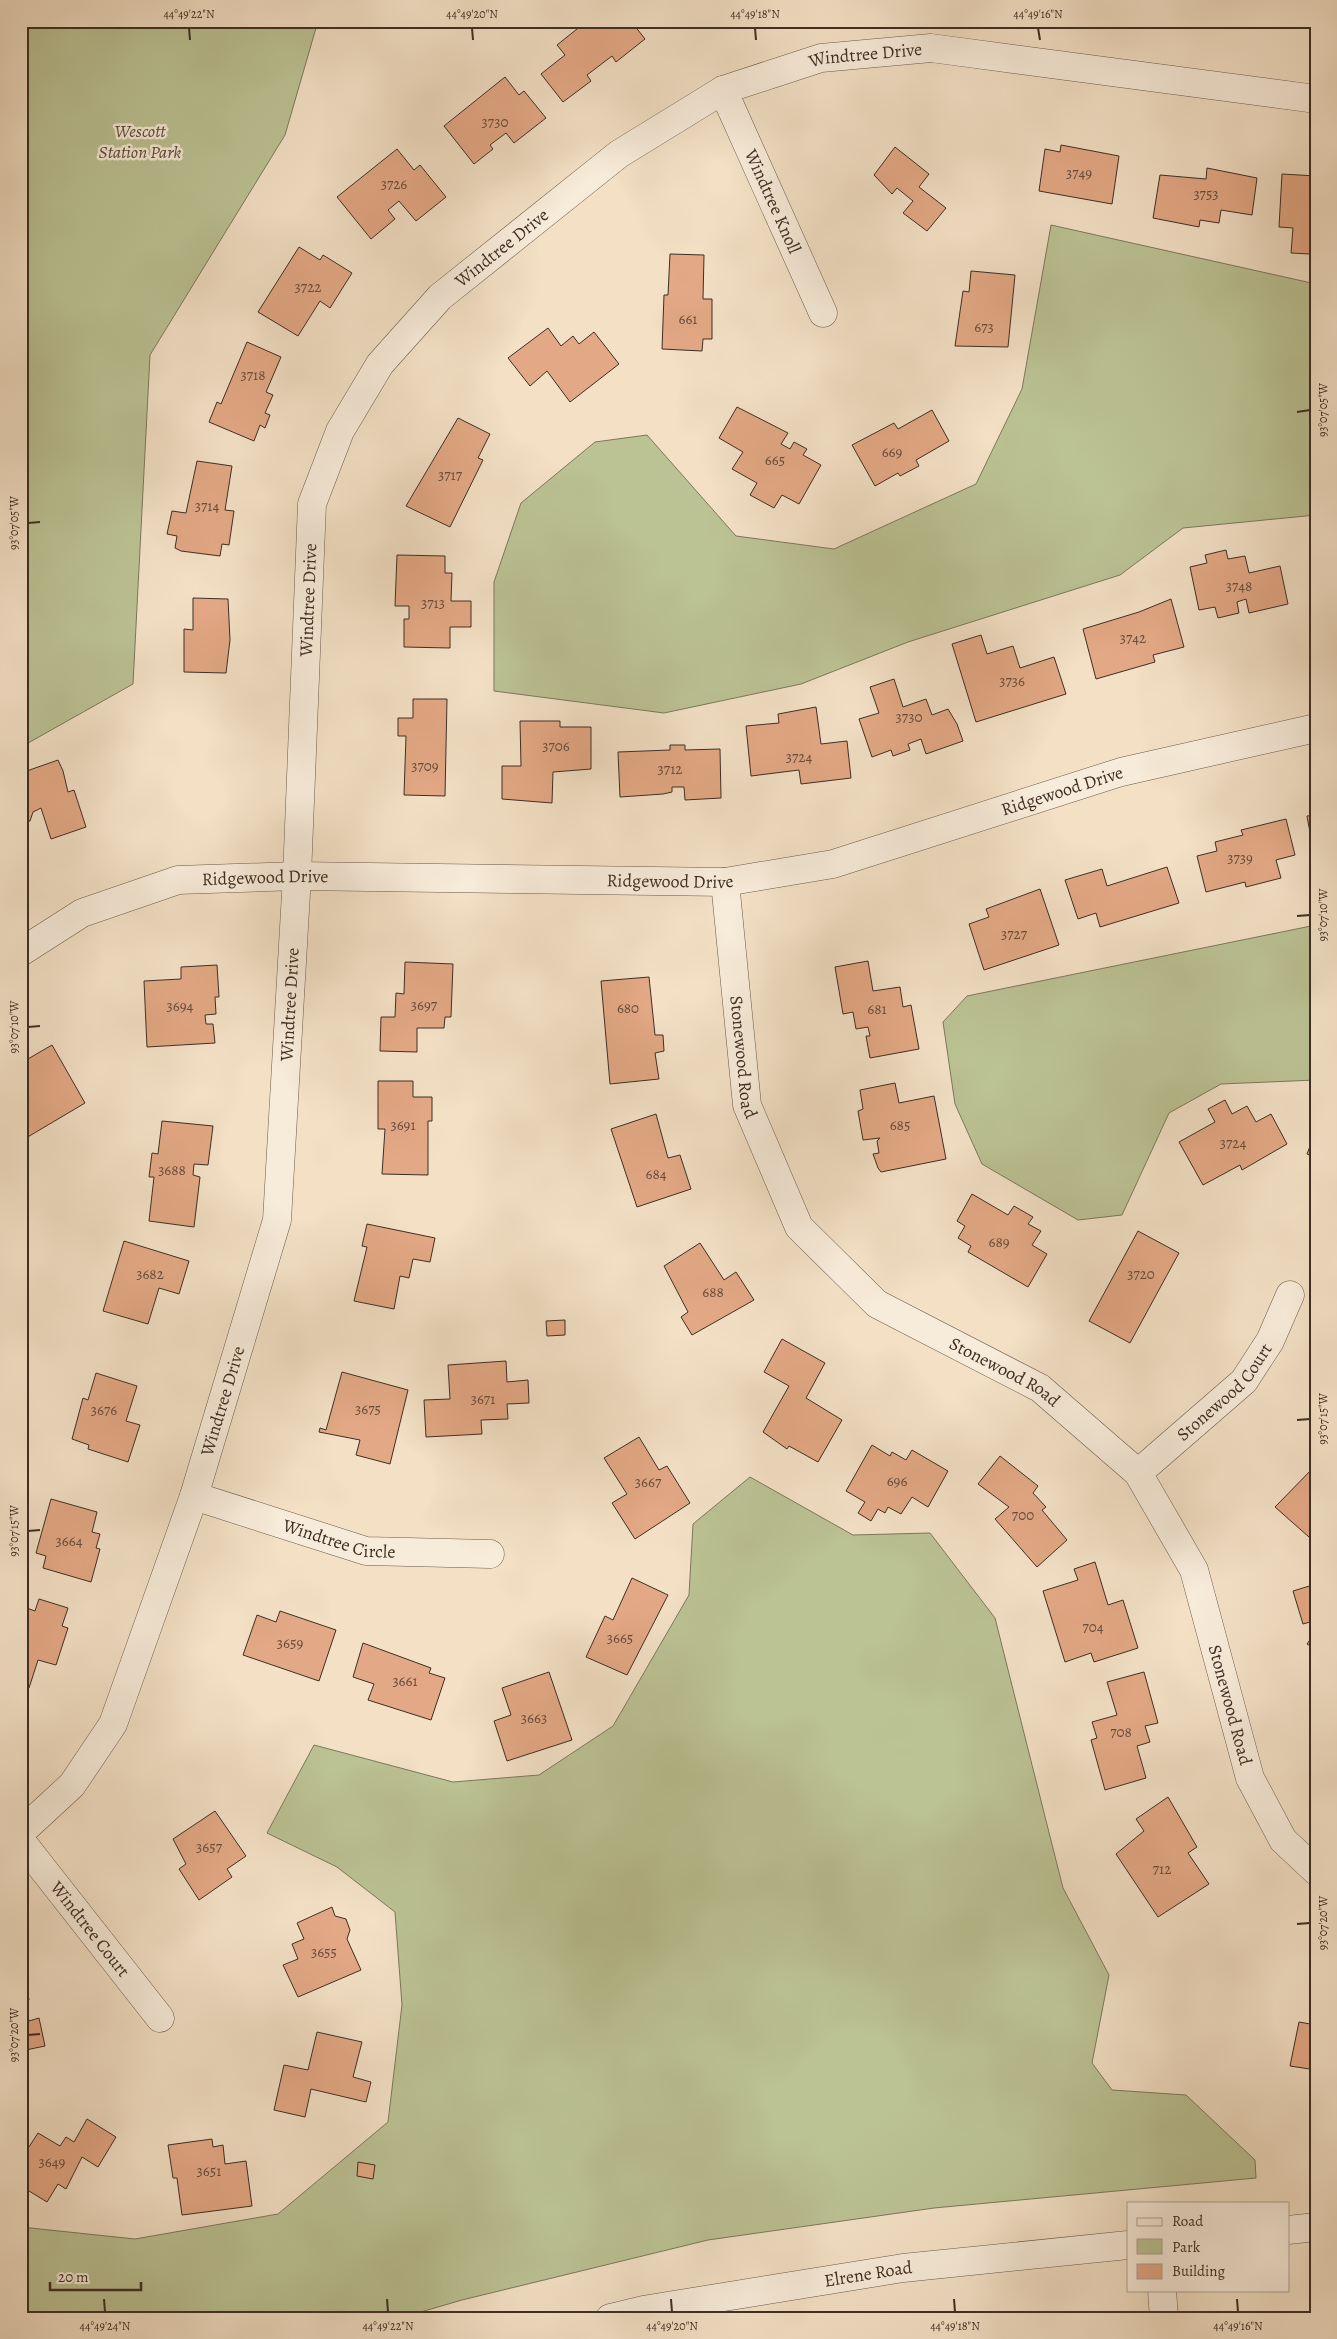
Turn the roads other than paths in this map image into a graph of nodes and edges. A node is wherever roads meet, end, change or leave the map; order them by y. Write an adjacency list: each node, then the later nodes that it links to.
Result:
1 (723, 90): 2 (street, Windtree Drive); 3 (street, Windtree Knoll); 5 (street, Windtree Drive)
2 (1316, 99)
3 (823, 313)
4 (1316, 728): 6 (street, Ridgewood Drive)
5 (297, 876): 6 (street, Ridgewood Drive); 7 (street, Ridgewood Drive); 10 (street, Windtree Drive)
6 (725, 882): 9 (street, Stonewood Road)
7 (21, 952)
8 (1290, 1295): 9 (street, Stonewood Court)
9 (1138, 1473): 14 (street, Stonewood Road)
10 (194, 1496): 11 (street, Windtree Circle); 12 (street, Windtree Drive)
11 (490, 1554)
12 (21, 1832)
13 (21, 1841): 15 (street, Windtree Court)
14 (1316, 1871)
15 (160, 2018)
16 (1316, 2227): 17 (street)
17 (1290, 2230)
18 (1127, 2245): 20 (street, Elrene Road)
19 (1162, 2292): 21 (street)
20 (610, 2318)
21 (1164, 2318)

